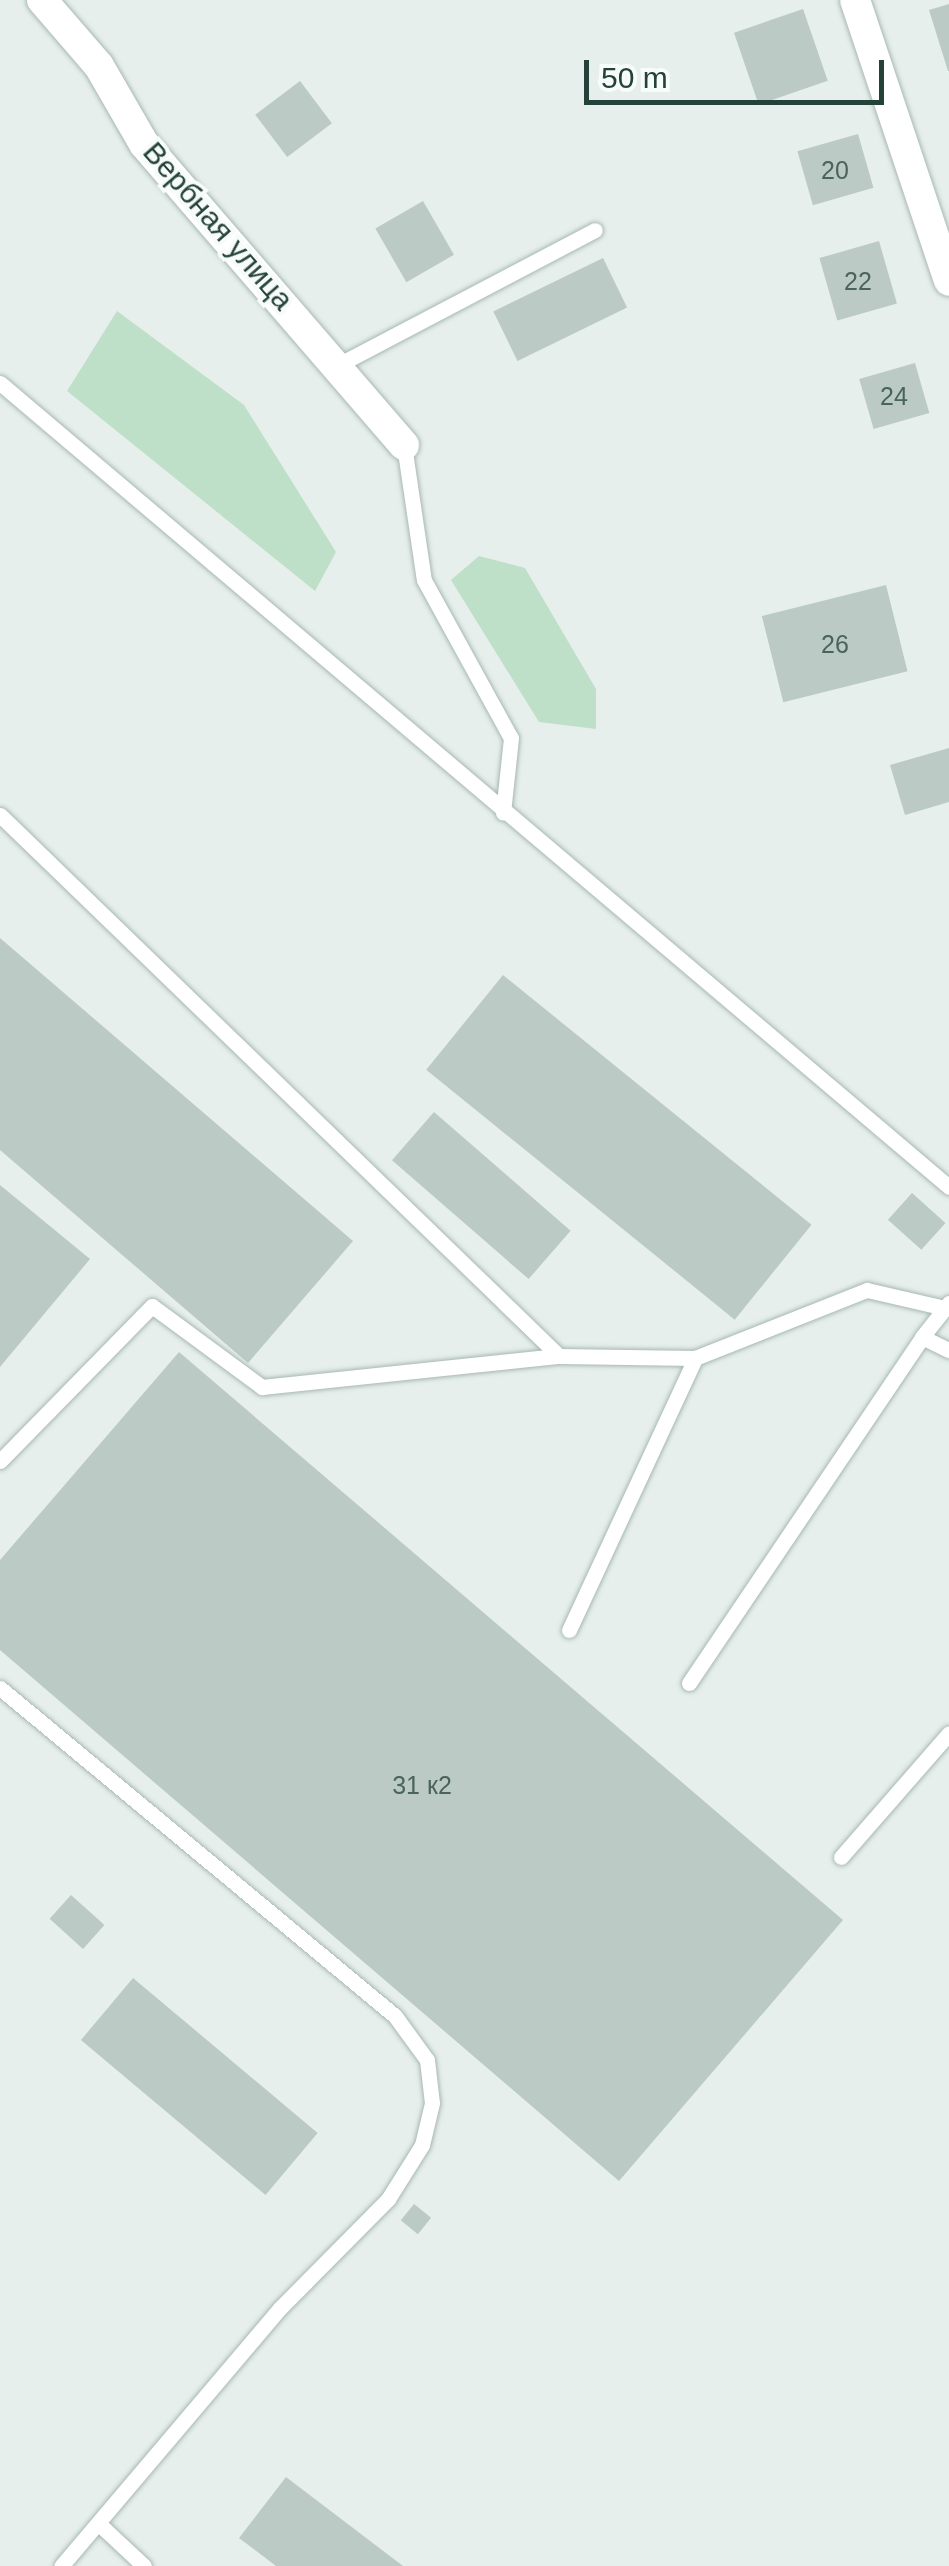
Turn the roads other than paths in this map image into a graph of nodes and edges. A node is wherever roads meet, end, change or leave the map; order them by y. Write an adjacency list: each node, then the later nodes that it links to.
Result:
1 (42, 0): 5 (street, Вербная улица)
2 (855, 0): 4 (street)
3 (595, 230): 5 (lane)
4 (949, 281)
5 (338, 364): 7 (street, Вербная улица)
6 (0, 384): 8 (lane)
7 (404, 446): 8 (lane)
8 (503, 813): 10 (lane)
9 (0, 815): 14 (lane)
10 (949, 1188)
11 (947, 1306): 12 (lane); 15 (lane)
12 (922, 1337): 13 (lane); 18 (lane)
13 (949, 1350)
14 (559, 1356): 15 (lane); 16 (lane)
15 (695, 1358): 17 (lane)
16 (0, 1461)
17 (569, 1630)
18 (689, 1683)
19 (0, 1688): 22 (lane)
20 (949, 1733): 21 (lane)
21 (841, 1856)
22 (98, 2523): 23 (lane); 24 (lane)
23 (61, 2566)
24 (144, 2566)

